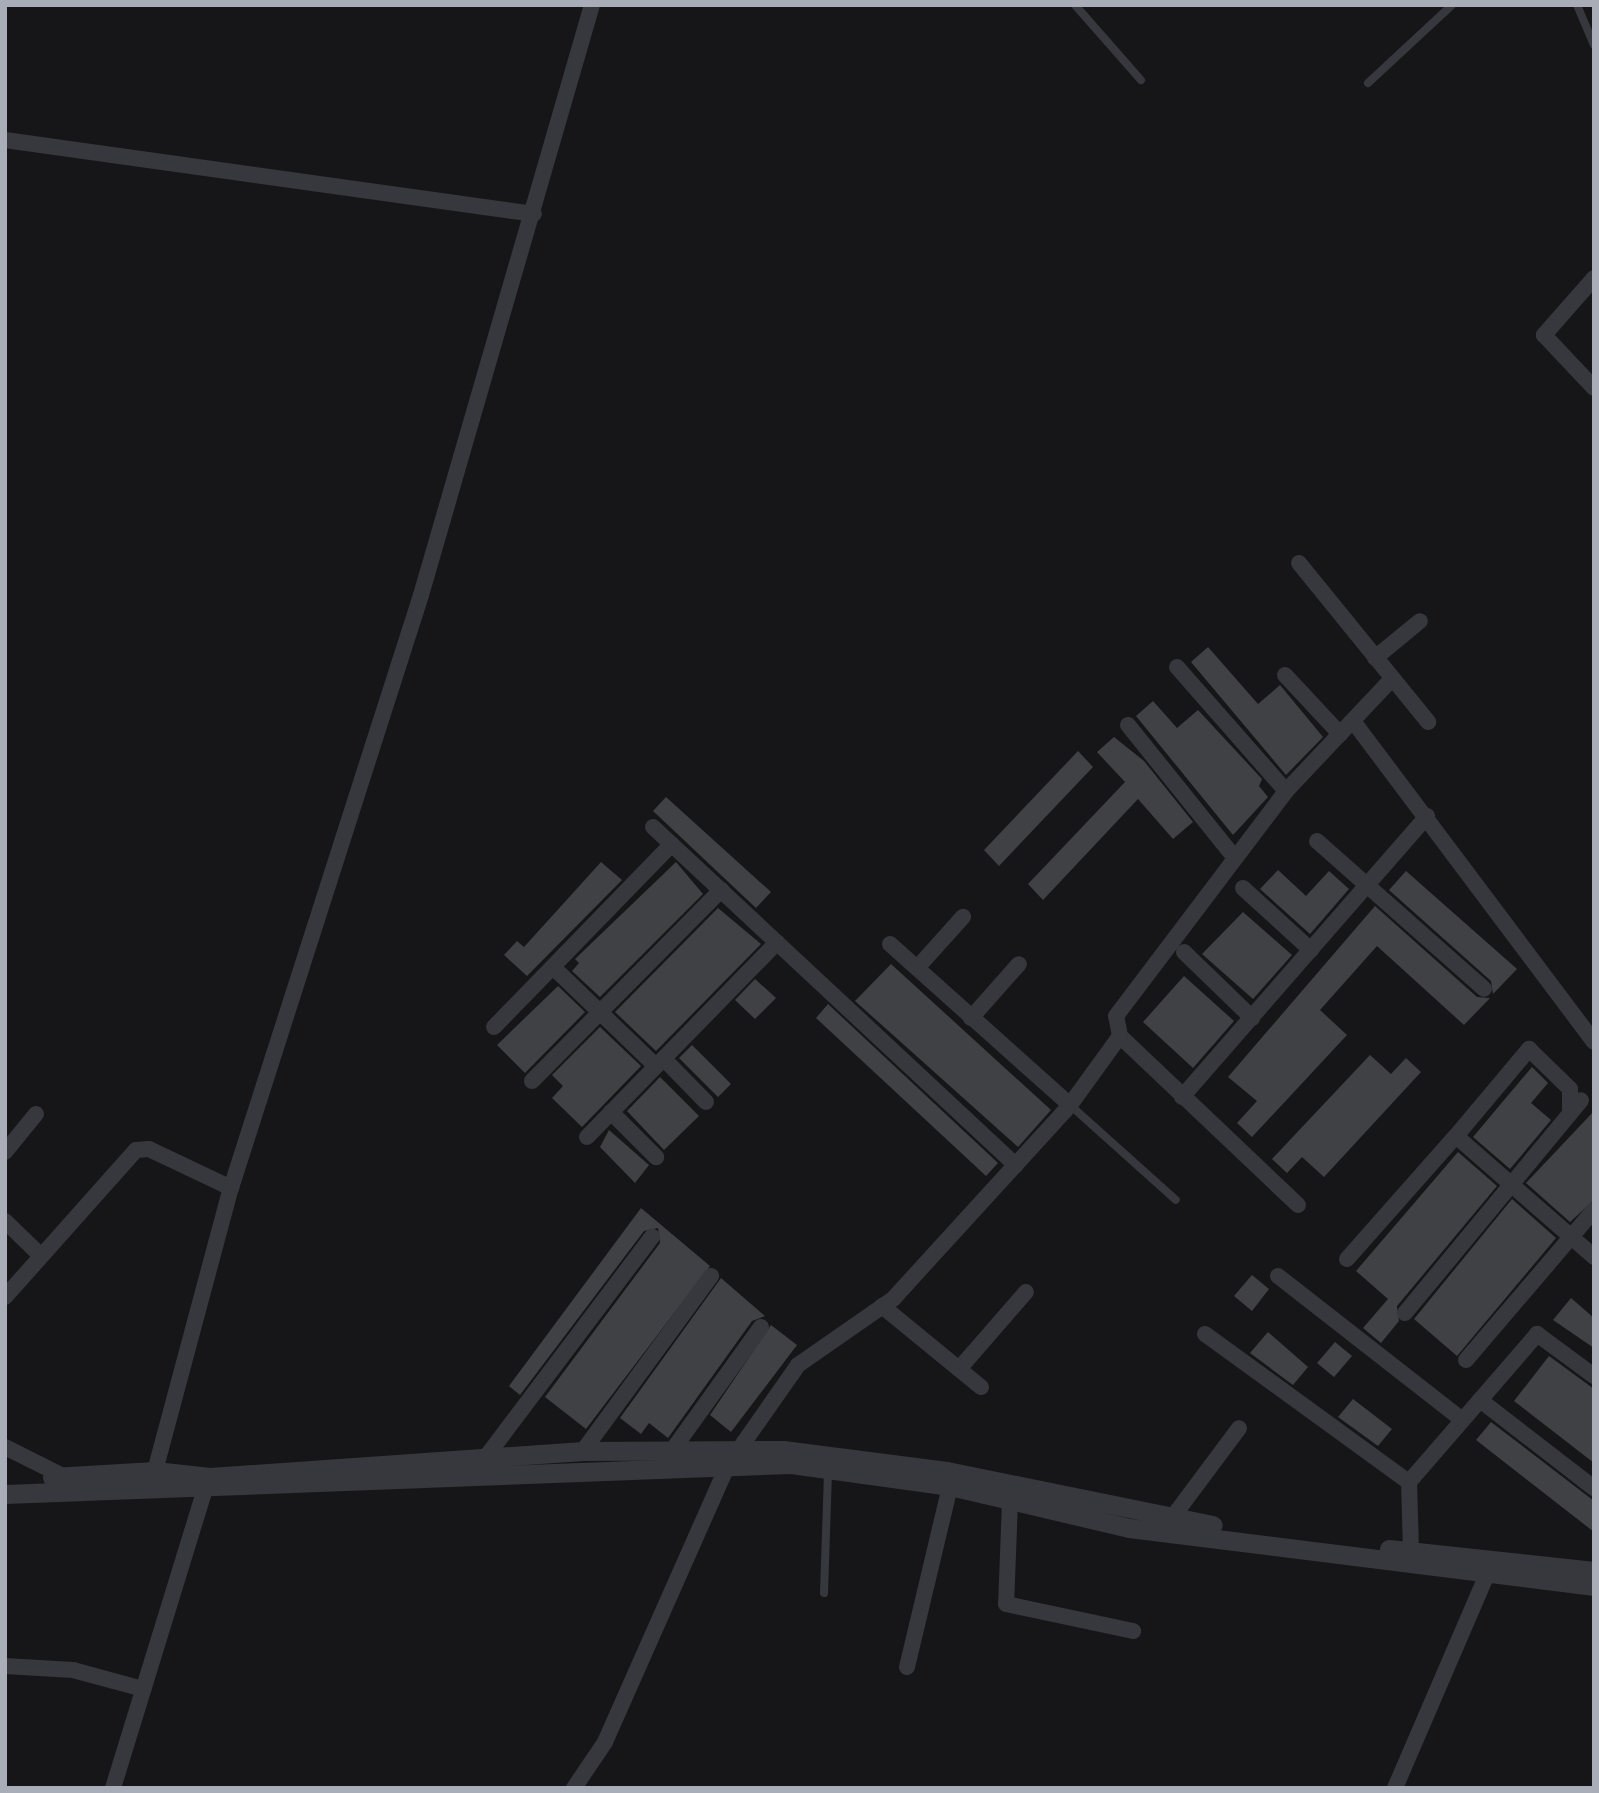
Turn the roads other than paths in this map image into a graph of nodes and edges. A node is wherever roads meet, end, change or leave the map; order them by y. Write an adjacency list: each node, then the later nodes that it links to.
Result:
1 (592, 5): 9 (street)
2 (1075, 5): 6 (lane)
3 (1452, 5): 7 (lane)
4 (1577, 5): 5 (lane)
5 (1594, 45)
6 (1141, 80)
7 (1368, 83)
8 (5, 140): 9 (street)
9 (534, 214): 58 (street)
10 (1594, 278): 11 (street)
11 (1594, 388)
12 (1298, 563): 14 (street)
13 (1420, 621): 14 (street)
14 (1375, 658): 17 (street)
15 (1177, 667): 22 (street)
16 (1285, 675): 21 (street)
17 (1392, 679): 18 (street); 19 (street)
18 (1356, 718): 21 (street); 23 (street)
19 (1428, 722)
20 (1128, 725): 27 (street)
21 (1340, 734): 22 (street)
22 (1286, 791): 27 (street)
23 (1427, 816): 28 (street); 45 (street)
24 (653, 827): 26 (street)
25 (1317, 841): 28 (street)
26 (671, 844): 30 (street); 37 (street)
27 (1234, 857): 44 (street)
28 (1367, 885): 34 (street); 39 (street)
29 (1243, 888): 34 (street)
30 (721, 890): 32 (street); 40 (street)
31 (963, 917): 38 (street)
32 (777, 942): 46 (street); 57 (street)
33 (890, 944): 38 (street)
34 (1311, 950): 42 (street)
35 (1184, 953): 42 (street)
36 (1019, 964): 41 (street)
37 (552, 967): 40 (street); 43 (street)
38 (917, 968): 41 (street)
39 (1484, 989)
40 (600, 1013): 46 (street); 47 (street)
41 (971, 1018): 50 (street)
42 (1252, 1018): 48 (street)
43 (495, 1027)
44 (1120, 1036): 48 (street); 50 (street)
45 (1594, 1042)
46 (660, 1063): 49 (street); 51 (street)
47 (533, 1081)
48 (1182, 1097): 61 (street)
49 (706, 1102)
50 (1070, 1105): 57 (street); 60 (lane)
51 (611, 1112): 54 (street); 56 (street)
52 (36, 1114): 55 (street)
53 (1456, 1136): 59 (street); 59 (street); 68 (street)
54 (587, 1137)
55 (5, 1152)
56 (656, 1157)
57 (1016, 1165): 73 (street)
58 (231, 1188): 66 (street); 92 (street)
59 (1515, 1188): 65 (street); 74 (street)
60 (1176, 1200)
61 (1298, 1205)
62 (1594, 1210): 65 (street)
63 (5, 1221): 66 (street)
64 (652, 1237): 87 (street)
65 (1572, 1237): 67 (street); 77 (street)
66 (41, 1256): 72 (street)
67 (1594, 1257)
68 (1347, 1259)
69 (711, 1276): 86 (street)
70 (1278, 1276): 82 (street)
71 (1026, 1292): 78 (street)
72 (5, 1297)
73 (882, 1306): 78 (street); 88 (street)
74 (1405, 1313)
75 (761, 1326): 85 (street)
76 (1205, 1335): 94 (street)
77 (1466, 1360)
78 (959, 1369): 80 (street)
79 (1594, 1376): 81 (street)
80 (981, 1387)
81 (1480, 1400): 82 (street); 96 (street)
82 (1462, 1420): 94 (street)
83 (1239, 1428): 100 (street)
84 (5, 1447): 90 (street)
85 (674, 1448): 86 (street); 88 (street)
86 (583, 1451): 87 (street)
87 (489, 1455): 91 (street); 92 (street)
88 (733, 1457): 89 (street); 91 (street); 100 (street); 112 (street)
89 (828, 1471): 95 (street); 106 (lane)
90 (62, 1476): 92 (street); 93 (street)
91 (491, 1477): 97 (street)
92 (154, 1478): 97 (street); 98 (street)
93 (5, 1482)
94 (1409, 1482): 101 (street)
95 (950, 1486): 99 (street); 109 (street)
96 (1594, 1488)
97 (205, 1489): 110 (street)
98 (5, 1494)
99 (1010, 1502): 102 (street); 107 (street)
100 (1171, 1518): 101 (street)
101 (1411, 1552): 102 (street)
102 (1436, 1560): 103 (street); 104 (street)
103 (1594, 1571)
104 (1488, 1572): 105 (street); 113 (street)
105 (1594, 1586)
106 (824, 1592)
107 (1133, 1632)
108 (5, 1666): 110 (street)
109 (907, 1667)
110 (137, 1687): 111 (street)
111 (113, 1788)
112 (574, 1788)
113 (1395, 1788)

